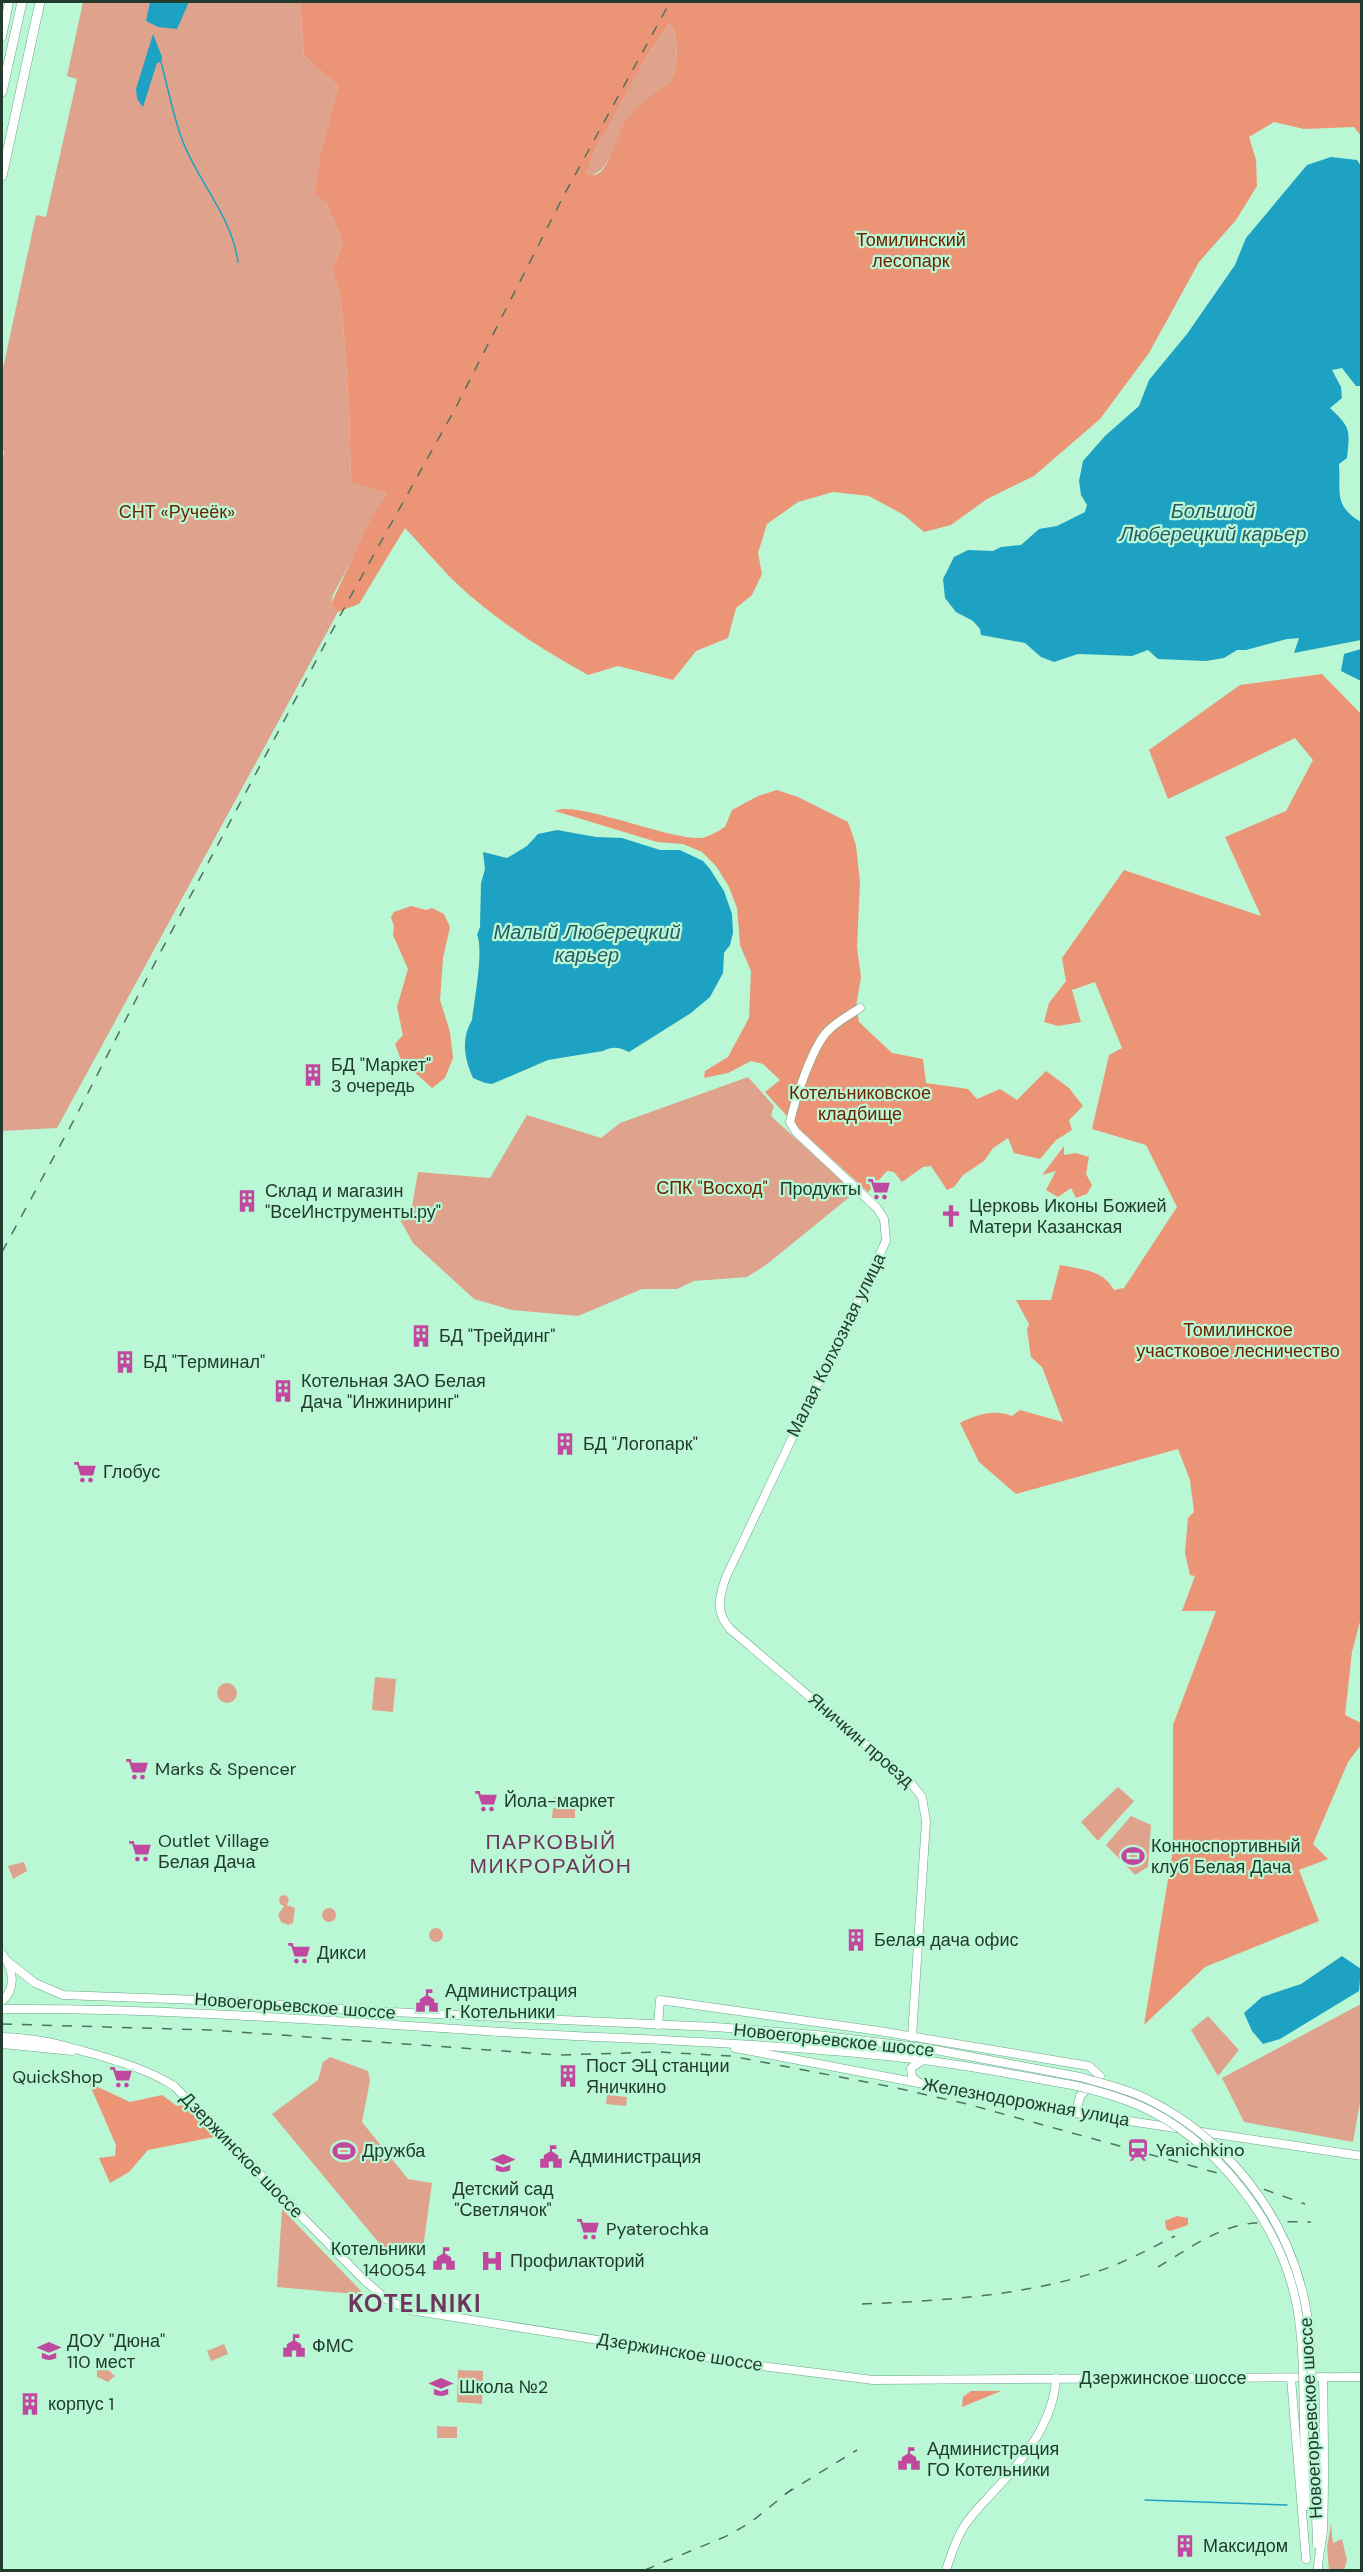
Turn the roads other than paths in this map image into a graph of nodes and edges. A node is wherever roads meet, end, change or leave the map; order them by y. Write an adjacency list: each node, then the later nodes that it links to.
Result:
1 (9, 2): 4 (main road)
2 (22, 2): 5 (highway)
3 (40, 2): 6 (highway)
4 (2, 37)
5 (2, 92)
6 (2, 176)
7 (860, 1008): 8 (main road, Малая Колхозная улица)
8 (724, 1622): 13 (main road, Яничкин проезд)
9 (4, 1957): 10 (main road); 12 (main road, Новоегорьевское шоссе)
10 (2, 2001)
11 (2, 2009): 14 (main road, Новоегорьевское шоссе)
12 (658, 2025): 13 (main road); 26 (main road, Новоегорьевское шоссе, bridge)
13 (912, 2037): 18 (main road)
14 (692, 2040): 16 (main road, Новоегорьевское шоссе); 17 (main road, Железнодорожная улица)
15 (6, 2041): 22 (main road, Дзержинское шоссе)
16 (924, 2060): 17 (main road); 26 (main road, Новоегорьевское шоссе, bridge)
17 (921, 2084): 18 (main road, Железнодорожная улица)
18 (1076, 2113): 19 (main road, Железнодорожная улица)
19 (1362, 2156)
20 (1362, 2376): 21 (main road, Дзержинское шоссе)
21 (1323, 2377): 23 (main road, Дзержинское шоссе); 25 (main road)
22 (1056, 2378): 23 (main road, Дзержинское шоссе); 29 (main road)
23 (1291, 2378): 24 (main road)
24 (1293, 2403): 25 (main road); 28 (main road)
25 (1323, 2404): 27 (main road)
26 (1308, 2426): 27 (main road, Новоегорьевское шоссе); 28 (main road, Новоегорьевское шоссе)
27 (1318, 2557): 31 (main road, Новоегорьевское шоссе)
28 (1306, 2559): 30 (main road, Новоегорьевское шоссе)
29 (946, 2571)
30 (1307, 2571)
31 (1318, 2571)

